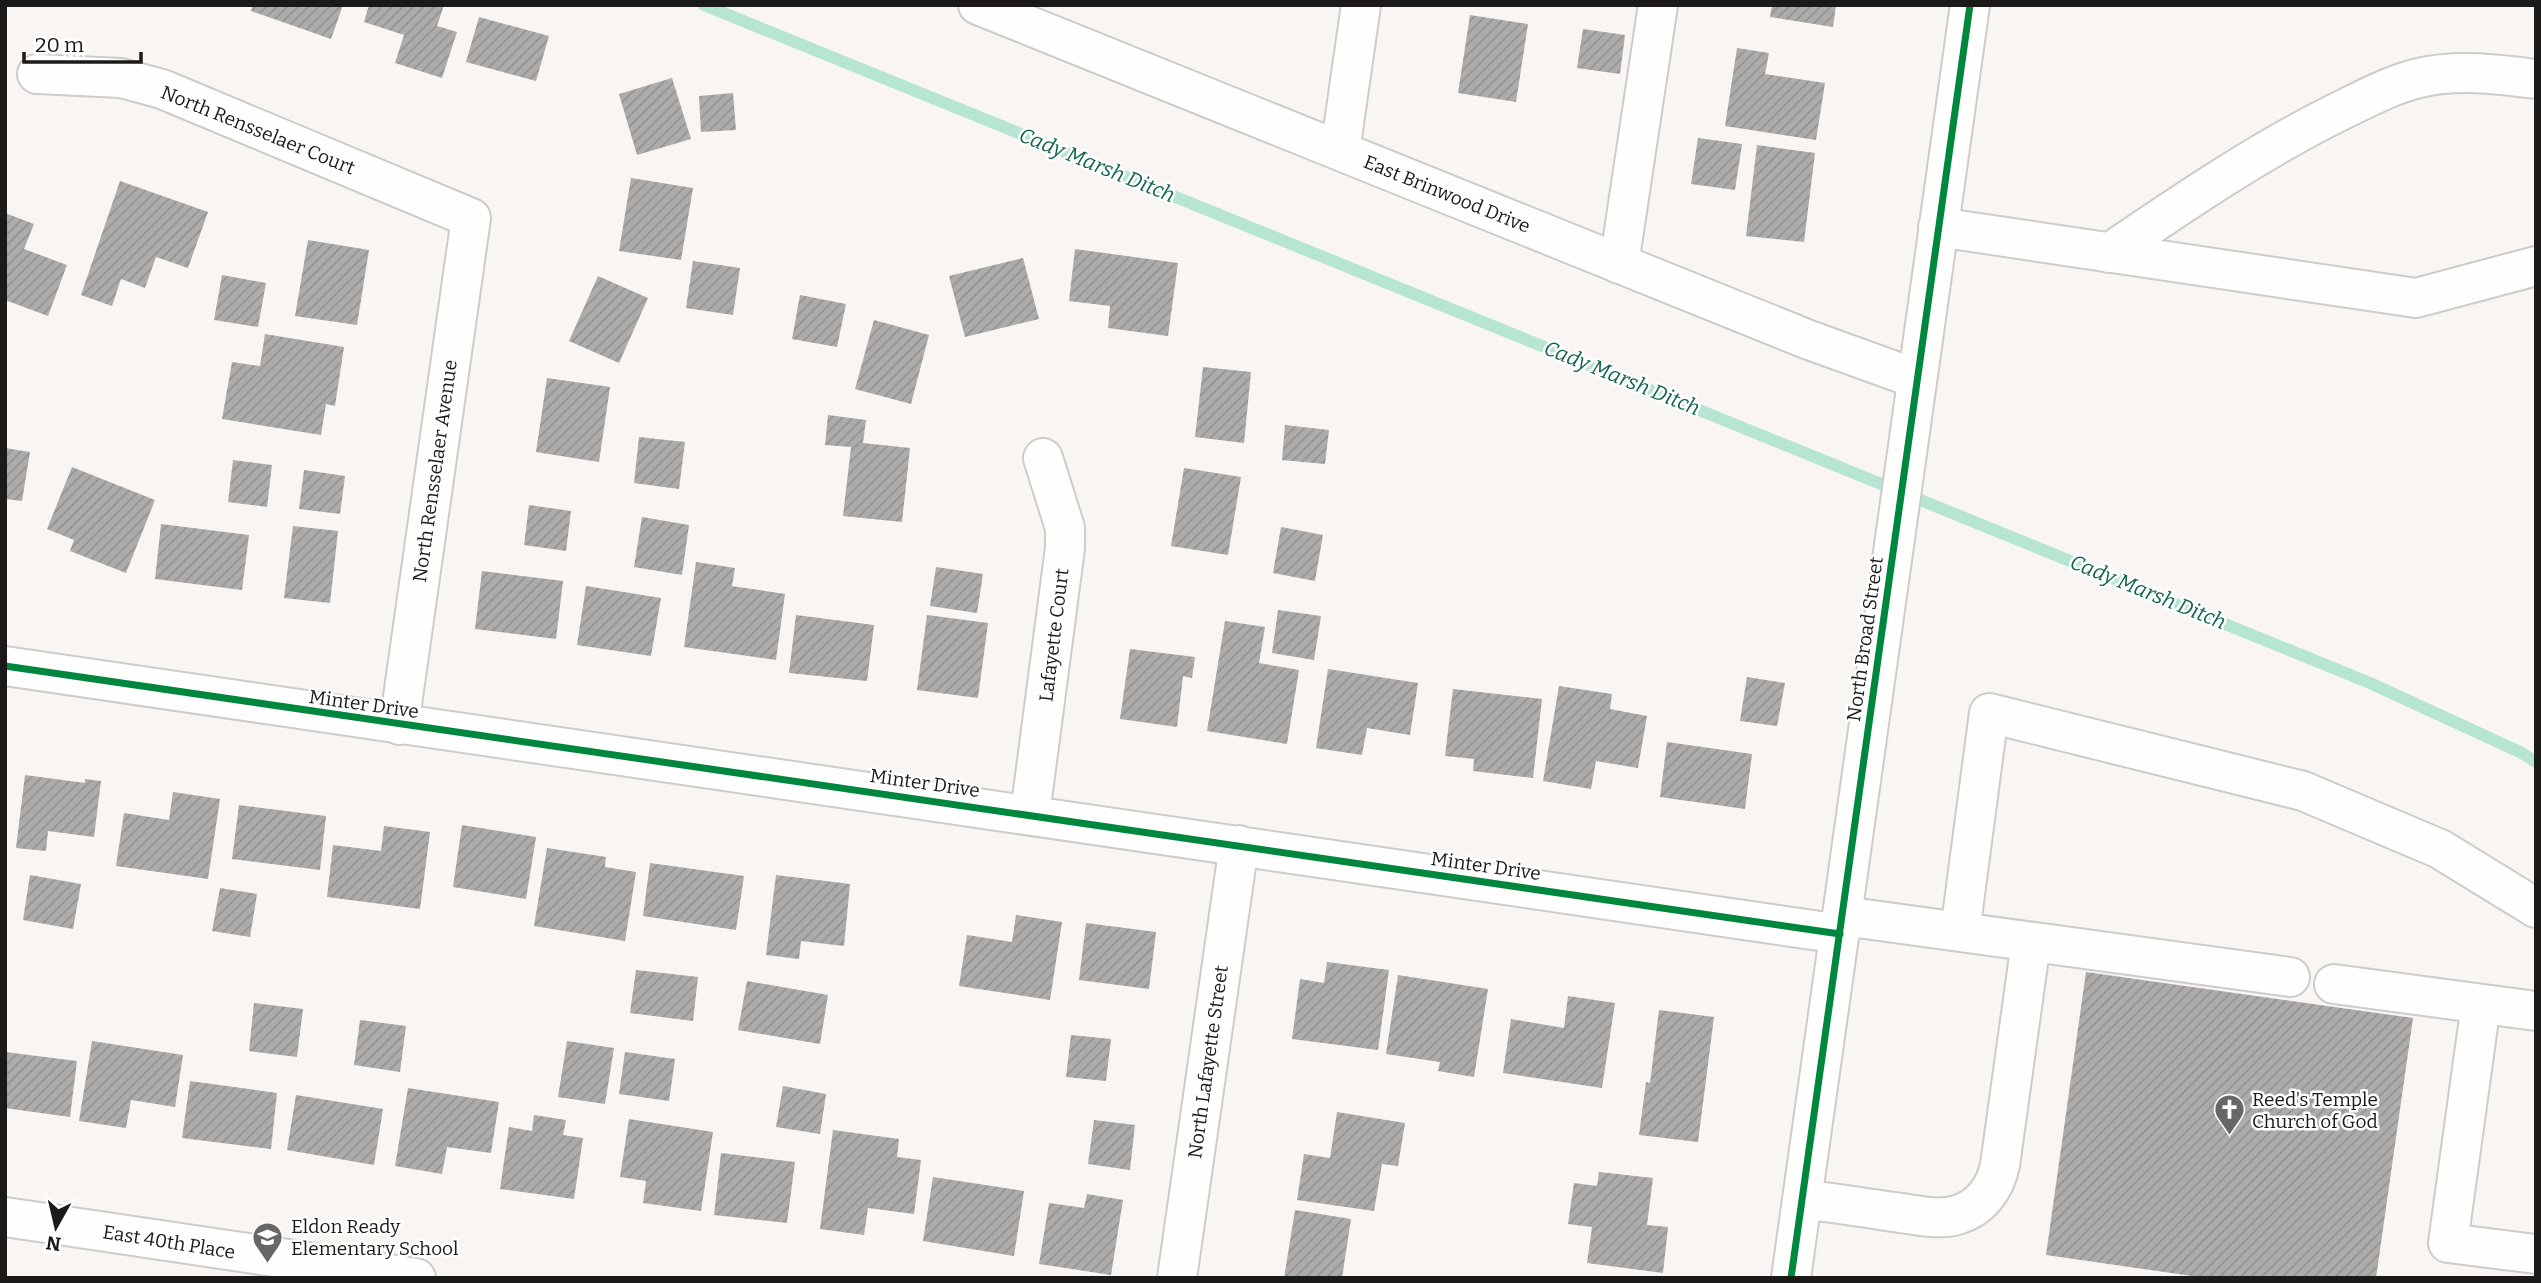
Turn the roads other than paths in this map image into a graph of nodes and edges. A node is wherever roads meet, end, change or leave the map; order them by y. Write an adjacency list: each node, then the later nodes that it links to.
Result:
1 (978, 5): 7 (street, East Brinwood Drive)
2 (1361, 5): 7 (street)
3 (1658, 5): 11 (street)
4 (1970, 5): 9 (street, North Broad Street)
5 (37, 74): 8 (street, North Rensselaer Court)
6 (2536, 79): 10 (street)
7 (1340, 151): 11 (street, East Brinwood Drive)
8 (471, 218): 16 (street, North Rensselaer Avenue)
9 (1938, 228): 10 (street); 13 (street, North Broad Street)
10 (2109, 253): 12 (street)
11 (1619, 264): 13 (street, East Brinwood Drive)
12 (2536, 266)
13 (1917, 379): 20 (street, North Broad Street)
14 (1043, 458): 17 (street, Lafayette Court)
15 (5, 666): 16 (street, Minter Drive)
16 (399, 725): 17 (street, Minter Drive)
17 (1030, 814): 18 (street, Minter Drive)
18 (1239, 845): 20 (street, Minter Drive); 31 (street, North Lafayette Street)
19 (2536, 908): 21 (street)
20 (1841, 925): 21 (street, Minter Drive); 27 (street, North Broad Street)
21 (1961, 932): 22 (street, Minter Drive)
22 (2031, 942): 23 (street, Minter Drive); 27 (street)
23 (2290, 977)
24 (2334, 984): 25 (street)
25 (2481, 1004): 26 (street); 29 (street)
26 (2536, 1011)
27 (1802, 1199): 32 (street, North Broad Street)
28 (5, 1217): 30 (street, East 40th Place)
29 (2536, 1254)
30 (416, 1278)
31 (1177, 1278)
32 (1791, 1278)

